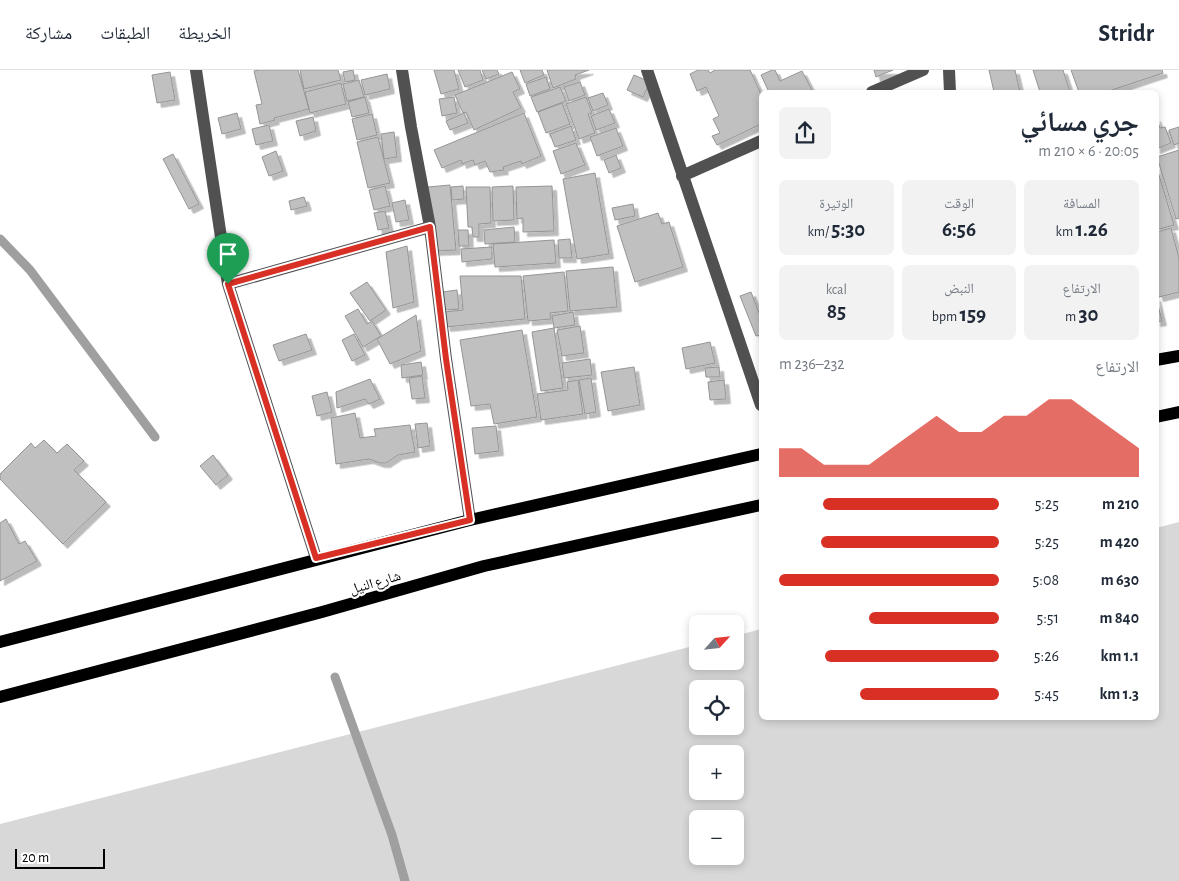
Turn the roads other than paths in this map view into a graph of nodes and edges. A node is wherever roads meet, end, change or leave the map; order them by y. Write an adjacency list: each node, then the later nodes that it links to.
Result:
1 (196, 70): 11 (street)
2 (402, 70): 10 (street)
3 (646, 70): 9 (street)
4 (923, 70): 6 (street)
5 (949, 70): 7 (street)
6 (877, 90)
7 (950, 90)
8 (759, 142): 9 (street)
9 (682, 176): 14 (street)
10 (430, 227): 11 (street); 19 (street)
11 (228, 284): 20 (street)
12 (1179, 356): 13 (main road)
13 (1159, 359)
14 (759, 399)
15 (1179, 412): 16 (main road)
16 (1159, 416)
17 (759, 454): 19 (main road)
18 (759, 505): 22 (main road, شارع النيل)
19 (470, 520): 20 (main road)
20 (316, 558): 21 (main road)
21 (0, 642)
22 (0, 696)

